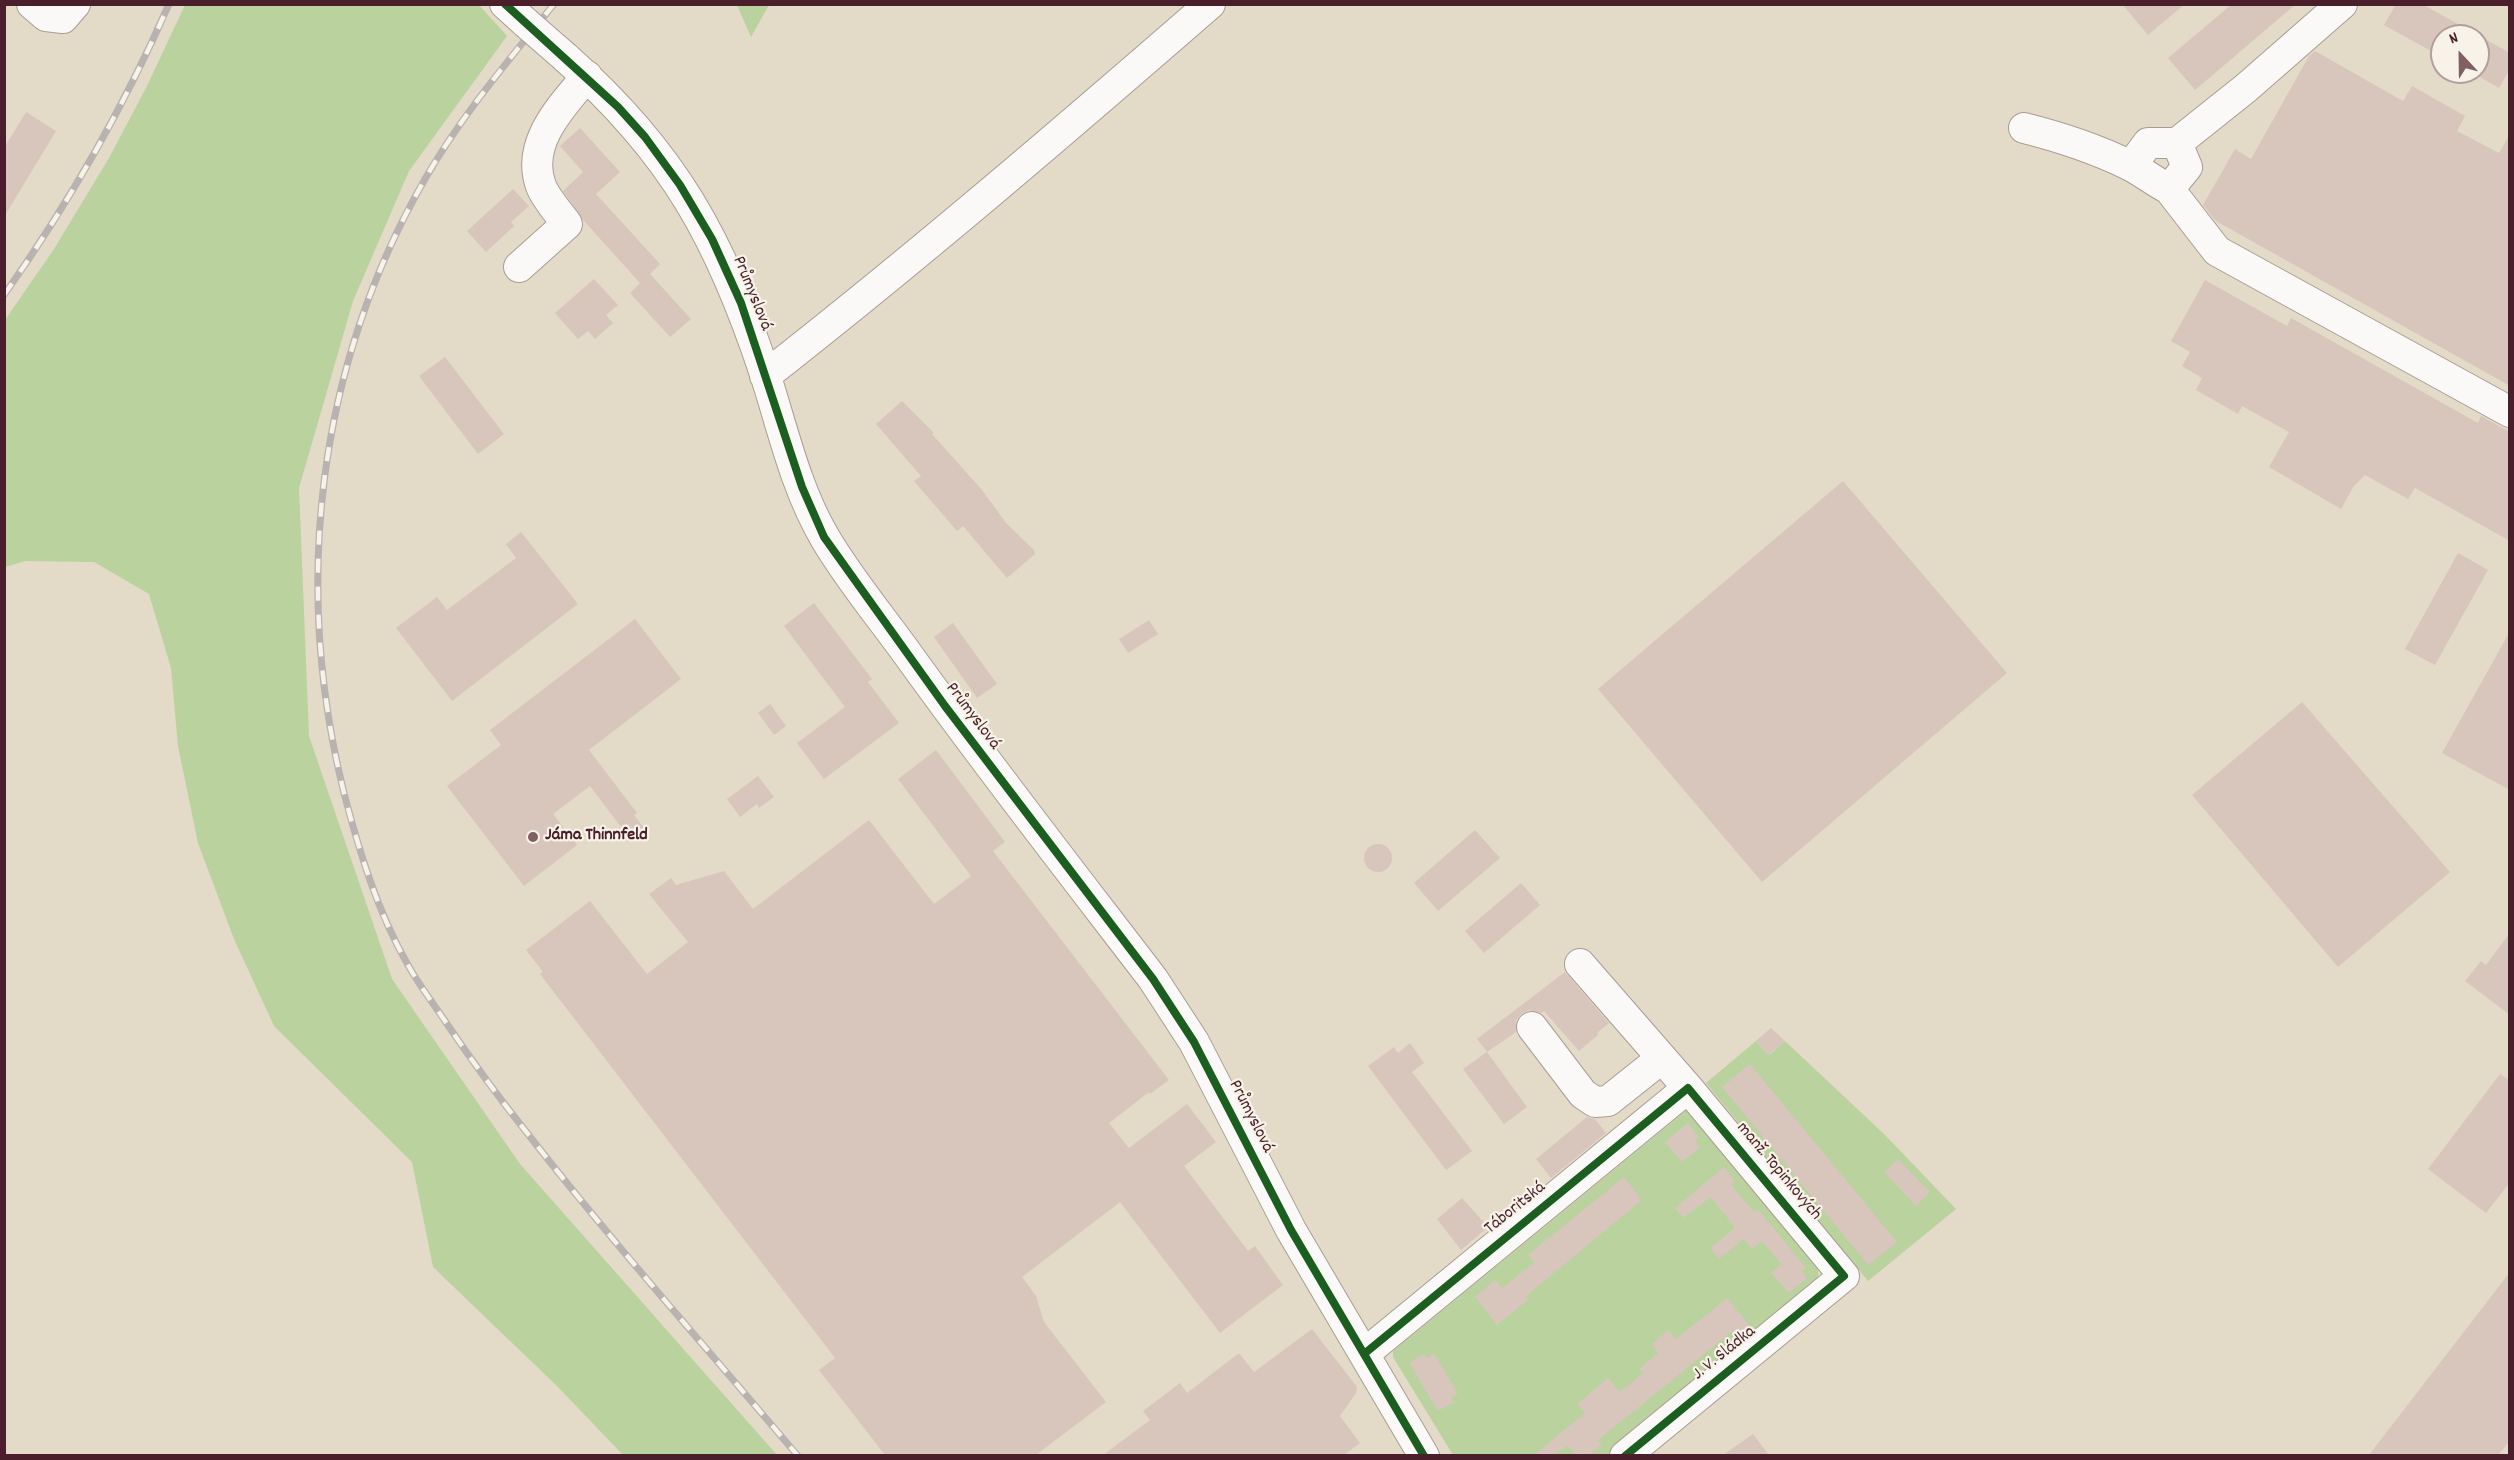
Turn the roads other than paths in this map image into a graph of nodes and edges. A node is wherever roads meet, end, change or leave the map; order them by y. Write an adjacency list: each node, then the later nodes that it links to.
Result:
1 (32, 4): 2 (street)
2 (75, 4)
3 (1210, 4): 12 (street)
4 (2342, 4): 8 (street)
5 (515, 14): 6 (street, Průmyslová, bridge)
6 (576, 66): 11 (street); 12 (street, Průmyslová)
7 (2024, 128): 9 (street)
8 (2176, 143): 9 (street); 10 (street)
9 (2131, 166): 10 (street)
10 (2169, 189): 13 (street)
11 (519, 267)
12 (765, 376): 19 (street, Průmyslová)
13 (2510, 412)
14 (1580, 964): 16 (street, manž. Topinkových)
15 (1532, 1027): 16 (street)
16 (1662, 1058): 17 (street, manž. Topinkových)
17 (1688, 1088): 18 (street, manž. Topinkových); 19 (street, Táboritská)
18 (1844, 1276): 21 (street, J. V. Sládka)
19 (1364, 1354): 20 (street, Průmyslová)
20 (1424, 1455)
21 (1625, 1455)

